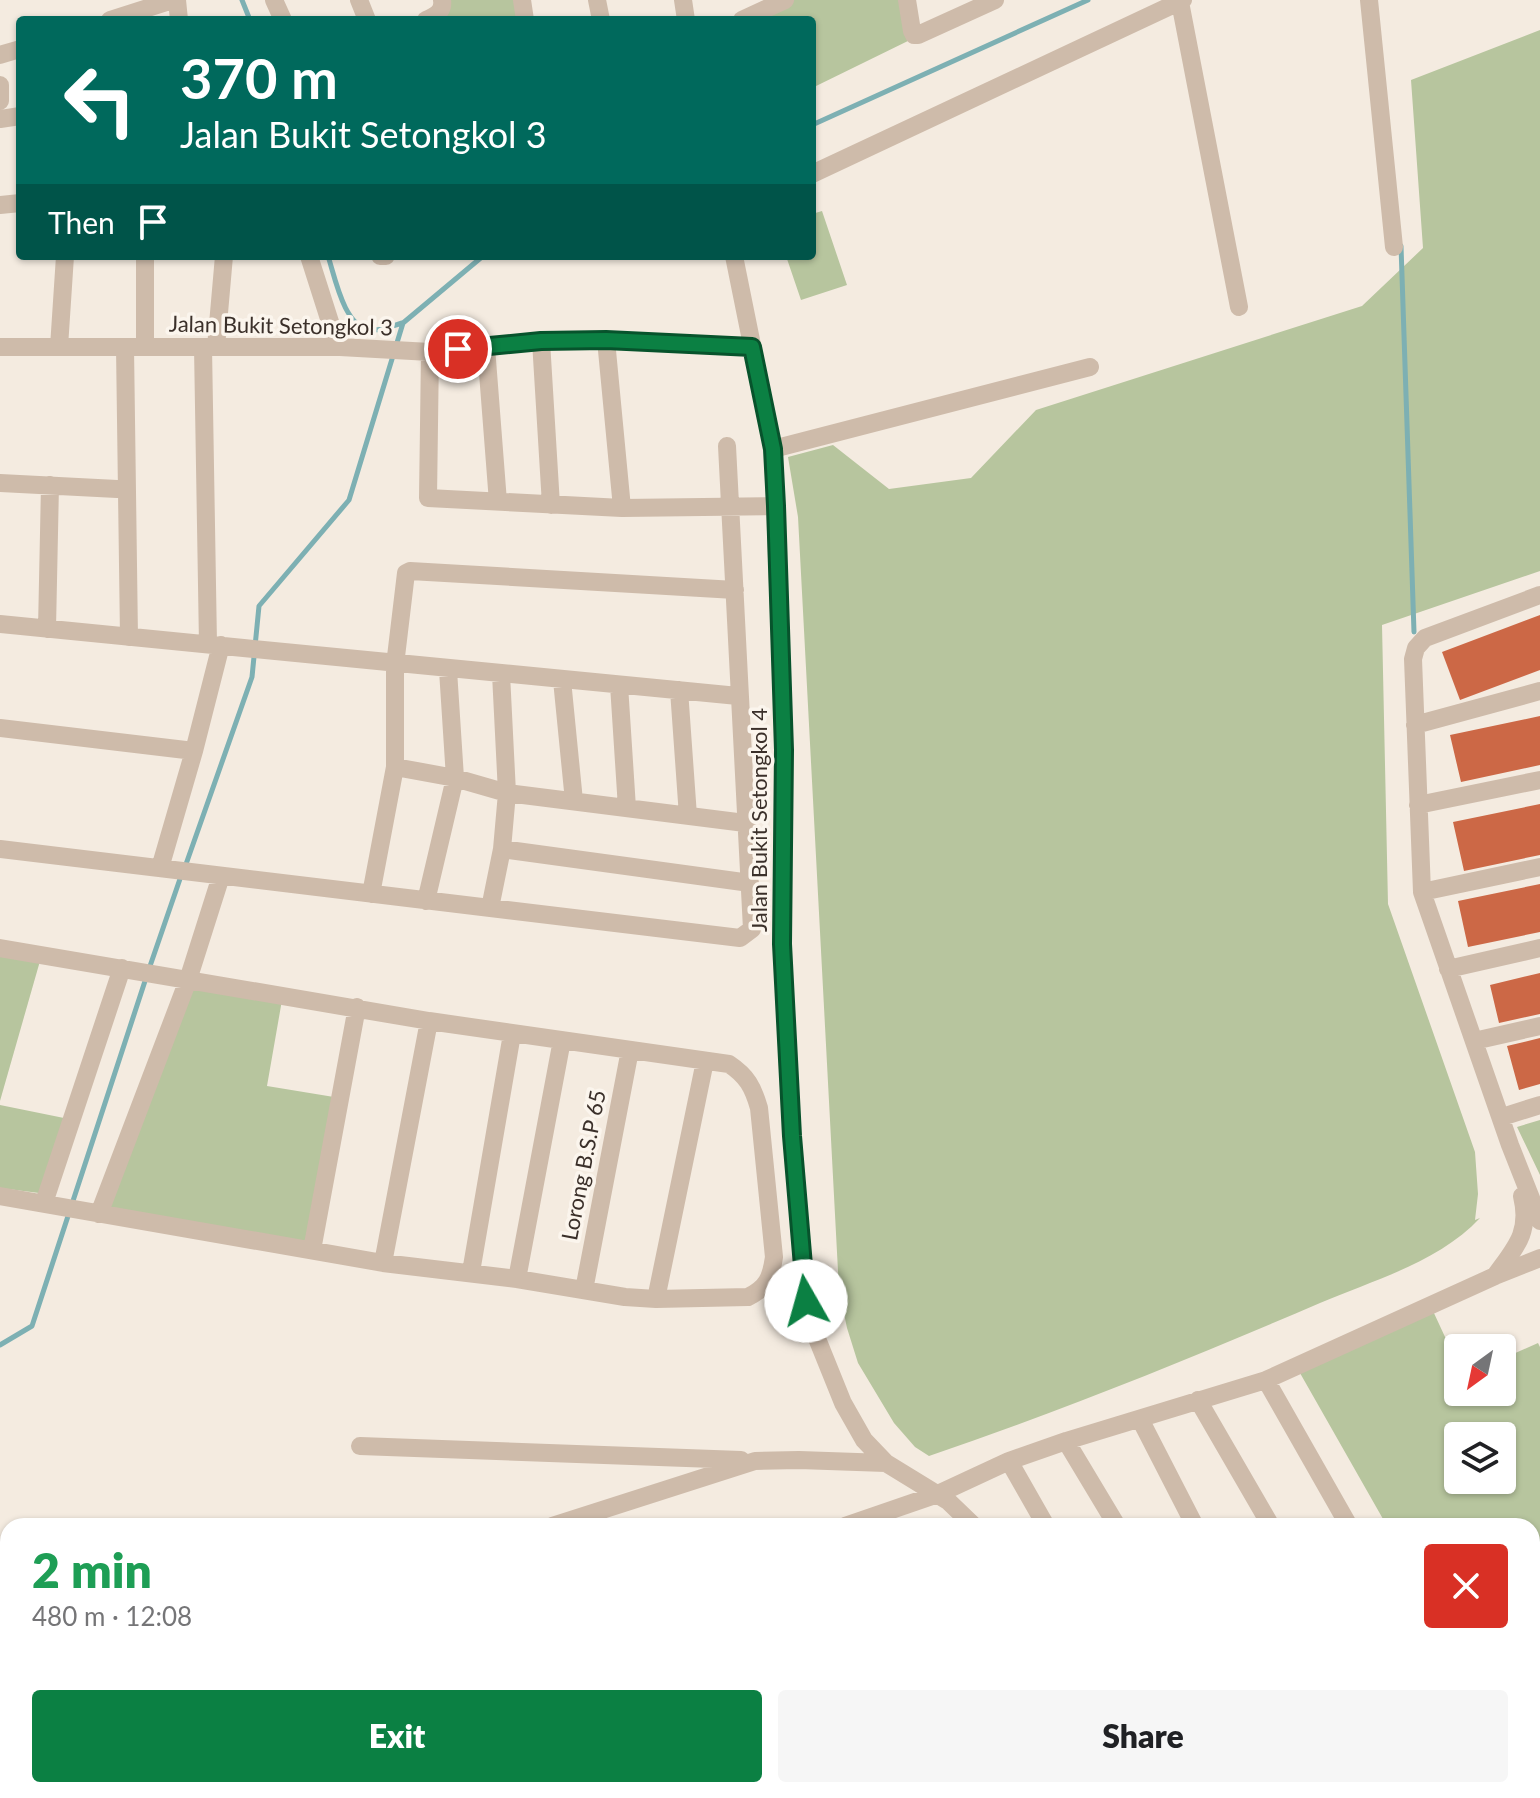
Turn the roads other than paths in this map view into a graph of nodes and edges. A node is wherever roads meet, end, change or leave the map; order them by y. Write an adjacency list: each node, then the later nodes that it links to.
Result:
1 (175, 0): 7 (street)
2 (785, 0): 8 (street)
3 (907, 0): 4 (street)
4 (995, 0)
5 (1369, 0): 12 (street)
6 (1182, 1): 11 (street); 18 (street)
7 (123, 16)
8 (751, 16)
9 (0, 85): 10 (street)
10 (0, 101)
11 (816, 172)
12 (1394, 247)
13 (65, 260): 22 (street)
14 (145, 260): 24 (street)
15 (223, 260): 25 (street)
16 (310, 260): 26 (street)
17 (735, 260): 28 (street, Jalan Bukit Setongkol 4)
18 (1239, 307)
19 (606, 340): 20 (street, Jalan Bukit Setongkol 3); 28 (street, Jalan Bukit Setongkol 3); 39 (street)
20 (541, 341): 27 (street, Jalan Bukit Setongkol 3); 37 (street)
21 (0, 347): 22 (street, Jalan Bukit Setongkol 3)
22 (59, 347): 23 (street, Jalan Bukit Setongkol 3)
23 (125, 347): 24 (street, Jalan Bukit Setongkol 3); 35 (street)
24 (145, 347): 25 (street, Jalan Bukit Setongkol 3)
25 (210, 347): 26 (street, Jalan Bukit Setongkol 3); 46 (street)
26 (339, 347): 29 (street, Jalan Bukit Setongkol 3)
27 (486, 347): 29 (street, Jalan Bukit Setongkol 3); 36 (street)
28 (752, 347): 32 (street, Jalan Bukit Setongkol 4)
29 (430, 352): 36 (street)
30 (1090, 367): 32 (street)
31 (727, 446): 40 (street)
32 (773, 449): 38 (street, Jalan Bukit Setongkol 4)
33 (0, 483): 34 (street)
34 (50, 485): 35 (street); 44 (street)
35 (125, 487): 45 (street)
36 (498, 502): 37 (street)
37 (551, 505): 39 (street)
38 (776, 506): 40 (street); 113 (street, Jalan Bukit Setongkol 4)
39 (622, 508): 40 (street)
40 (732, 508): 41 (street)
41 (735, 590): 47 (street); 54 (street)
42 (1540, 595): 55 (street)
43 (0, 624): 44 (street)
44 (47, 629): 45 (street)
45 (129, 637): 46 (street)
46 (217, 645): 47 (street); 57 (street)
47 (395, 665): 48 (street); 58 (street)
48 (448, 670): 49 (street); 59 (street)
49 (501, 674): 50 (street); 61 (street)
50 (562, 680): 51 (street); 62 (street)
51 (619, 685): 52 (street); 64 (street)
52 (679, 690): 54 (street); 65 (street)
53 (1540, 691): 55 (street)
54 (738, 696): 66 (street)
55 (1415, 725): 63 (street)
56 (0, 728): 57 (street)
57 (194, 751): 70 (street)
58 (395, 767): 59 (street); 74 (street)
59 (455, 778): 61 (street); 75 (street)
60 (1540, 780): 63 (street)
61 (507, 793): 62 (street); 68 (street)
62 (574, 801): 64 (street)
63 (1418, 805): 73 (street)
64 (627, 808): 65 (street)
65 (688, 816): 66 (street)
66 (745, 823): 72 (street)
67 (0, 849): 70 (street)
68 (502, 849): 72 (street); 76 (street)
69 (1540, 867): 73 (street)
70 (162, 868): 71 (street)
71 (216, 875): 74 (street); 81 (street)
72 (750, 883): 76 (street)
73 (1422, 892): 80 (street)
74 (371, 894): 75 (street)
75 (426, 901): 76 (street)
76 (490, 908)
77 (0, 948): 79 (street)
78 (1540, 948): 80 (street)
79 (122, 968): 81 (street); 95 (street)
80 (1448, 969): 87 (street)
81 (188, 980): 82 (street); 96 (street)
82 (357, 1007): 83 (street); 98 (street)
83 (429, 1021): 85 (street); 100 (street)
84 (1540, 1026): 87 (street)
85 (512, 1034): 86 (street); 101 (street)
86 (562, 1040): 88 (street); 103 (street)
87 (1474, 1041): 91 (street)
88 (630, 1050): 89 (street); 104 (street, Lorong B.S.P 65)
89 (705, 1061): 105 (street); 105 (street)
90 (1540, 1105): 91 (street)
91 (1502, 1117): 92 (street)
92 (1510, 1145): 94 (street); 102 (street)
93 (0, 1196): 95 (street)
94 (1537, 1203): 97 (street)
95 (52, 1205): 96 (street)
96 (93, 1213): 98 (street)
97 (1540, 1221)
98 (312, 1250): 100 (street)
99 (1540, 1258): 102 (street)
100 (383, 1263): 101 (street)
101 (471, 1272): 103 (street)
102 (1495, 1276): 106 (street)
103 (517, 1279): 104 (street)
104 (584, 1290): 105 (street)
105 (656, 1299)
106 (1266, 1380): 107 (street); 122 (street)
107 (1198, 1400): 108 (street); 121 (street)
108 (1140, 1419): 109 (street); 120 (street)
109 (1066, 1441): 112 (street); 119 (street)
110 (360, 1446): 111 (street)
111 (755, 1461): 113 (street); 115 (street)
112 (1009, 1461): 114 (street); 118 (street)
113 (886, 1463): 114 (street)
114 (938, 1494): 116 (street); 117 (street)
115 (599, 1518)
116 (868, 1518)
117 (965, 1518)
118 (1041, 1518)
119 (1112, 1518)
120 (1191, 1518)
121 (1266, 1518)
122 (1344, 1518)

